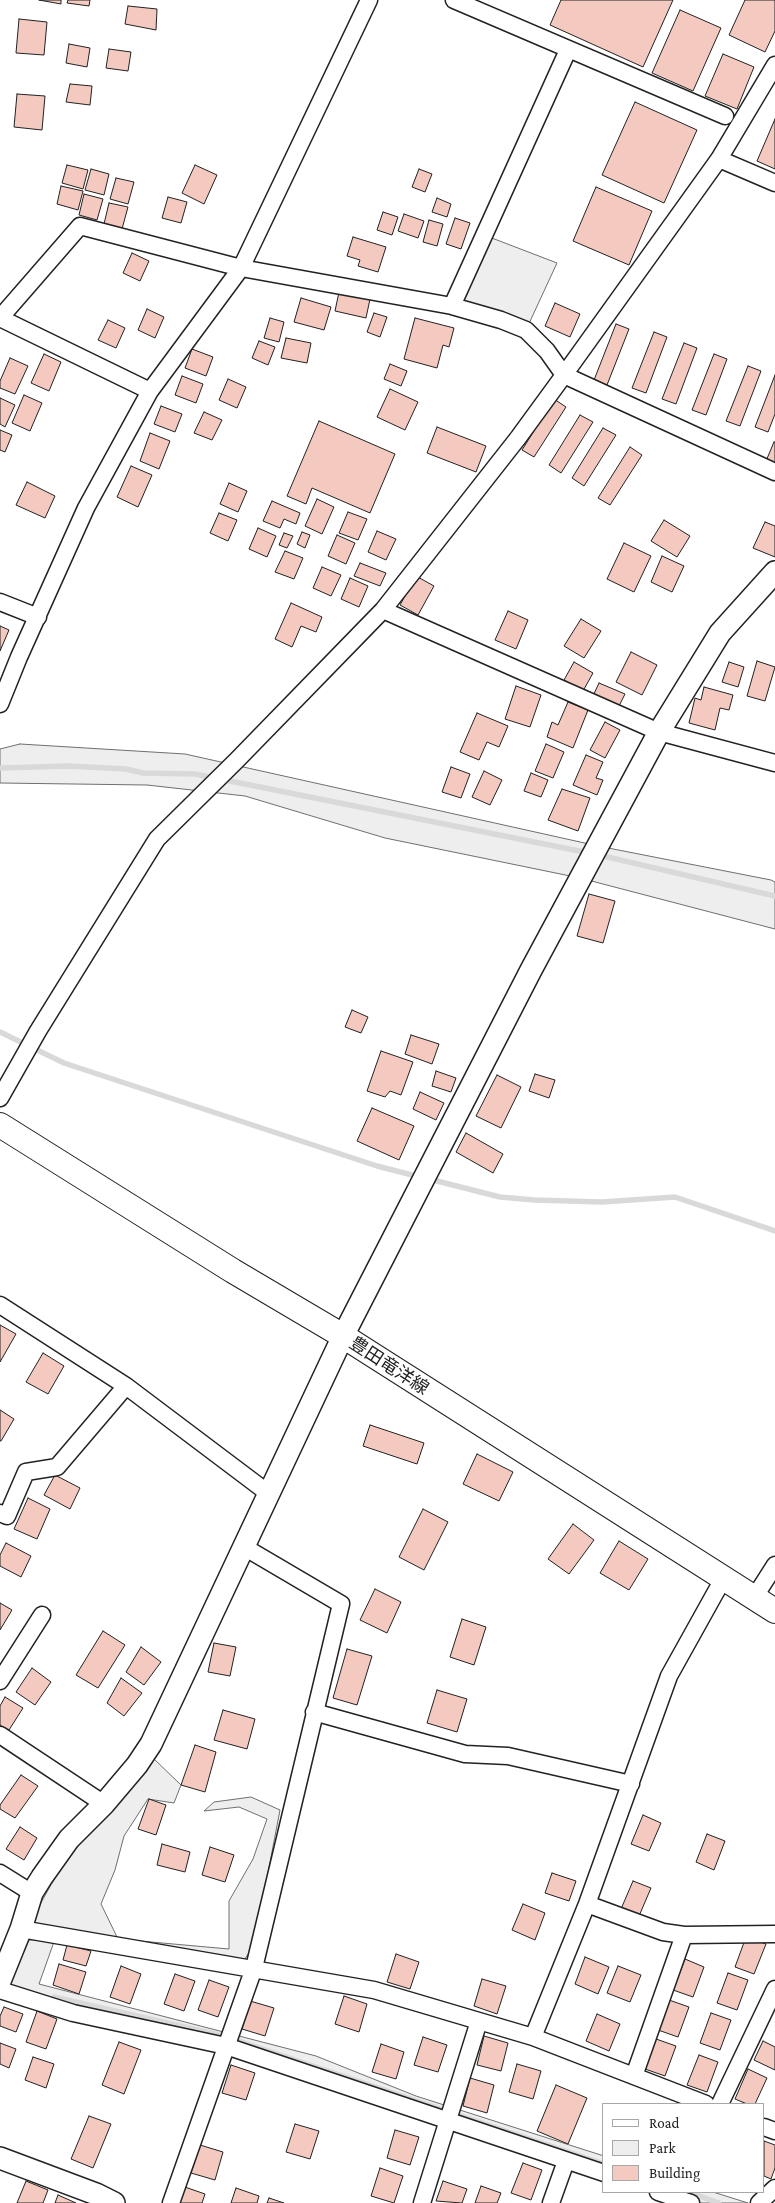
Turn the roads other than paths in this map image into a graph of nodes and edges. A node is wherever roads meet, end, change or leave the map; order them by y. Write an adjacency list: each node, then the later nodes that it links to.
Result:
1 (370, 0): 8 (street)
2 (454, 0): 3 (street)
3 (568, 50): 5 (street); 9 (street)
4 (775, 65): 6 (street)
5 (726, 116)
6 (719, 159): 7 (street); 11 (street)
7 (775, 183)
8 (241, 268): 9 (street); 10 (street); 12 (street)
9 (452, 306): 11 (street)
10 (0, 318): 12 (street)
11 (564, 375): 13 (street); 16 (street)
12 (150, 391): 17 (street)
13 (775, 472)
14 (775, 572): 19 (street)
15 (0, 602): 17 (street)
16 (383, 610): 19 (street); 21 (street)
17 (38, 617): 18 (street)
18 (0, 704)
19 (659, 732): 20 (street); 24 (street)
20 (775, 763)
21 (0, 1098)
22 (0, 1125): 24 (main road, 豊田竜洋線)
23 (0, 1305): 25 (street)
24 (343, 1336): 26 (street); 30 (main road, 豊田竜洋線)
25 (126, 1386): 26 (street); 27 (street)
26 (268, 1493): 28 (street)
27 (0, 1513)
28 (244, 1547): 35 (street); 38 (street)
29 (775, 1565): 31 (street)
30 (723, 1580): 31 (main road, 豊田竜洋線); 37 (street)
31 (754, 1598): 32 (main road, 豊田竜洋線)
32 (775, 1611)
33 (42, 1615): 34 (street)
34 (0, 1681)
35 (314, 1712): 37 (street); 45 (street)
36 (0, 1736): 38 (street)
37 (631, 1784): 41 (street)
38 (104, 1804): 40 (street)
39 (0, 1873): 40 (street)
40 (32, 1892): 42 (street)
41 (587, 1904): 44 (street); 50 (street)
42 (22, 1929): 45 (street); 46 (street)
43 (775, 1934): 44 (street)
44 (684, 1935): 52 (street)
45 (254, 1968): 49 (street); 51 (street)
46 (0, 1981)
47 (775, 1989): 54 (street)
48 (0, 1990): 51 (street)
49 (480, 2021): 50 (street); 55 (street)
50 (533, 2037): 52 (street)
51 (226, 2046): 55 (street); 62 (street)
52 (634, 2076): 53 (street)
53 (703, 2103)
54 (720, 2103)
55 (448, 2121): 57 (street); 63 (street)
56 (0, 2158): 61 (street)
57 (566, 2161): 58 (street); 64 (street)
58 (602, 2173)
59 (774, 2191): 66 (street)
60 (661, 2193): 65 (street)
61 (114, 2203)
62 (171, 2203)
63 (422, 2203)
64 (551, 2203)
65 (691, 2203)
66 (759, 2203)

